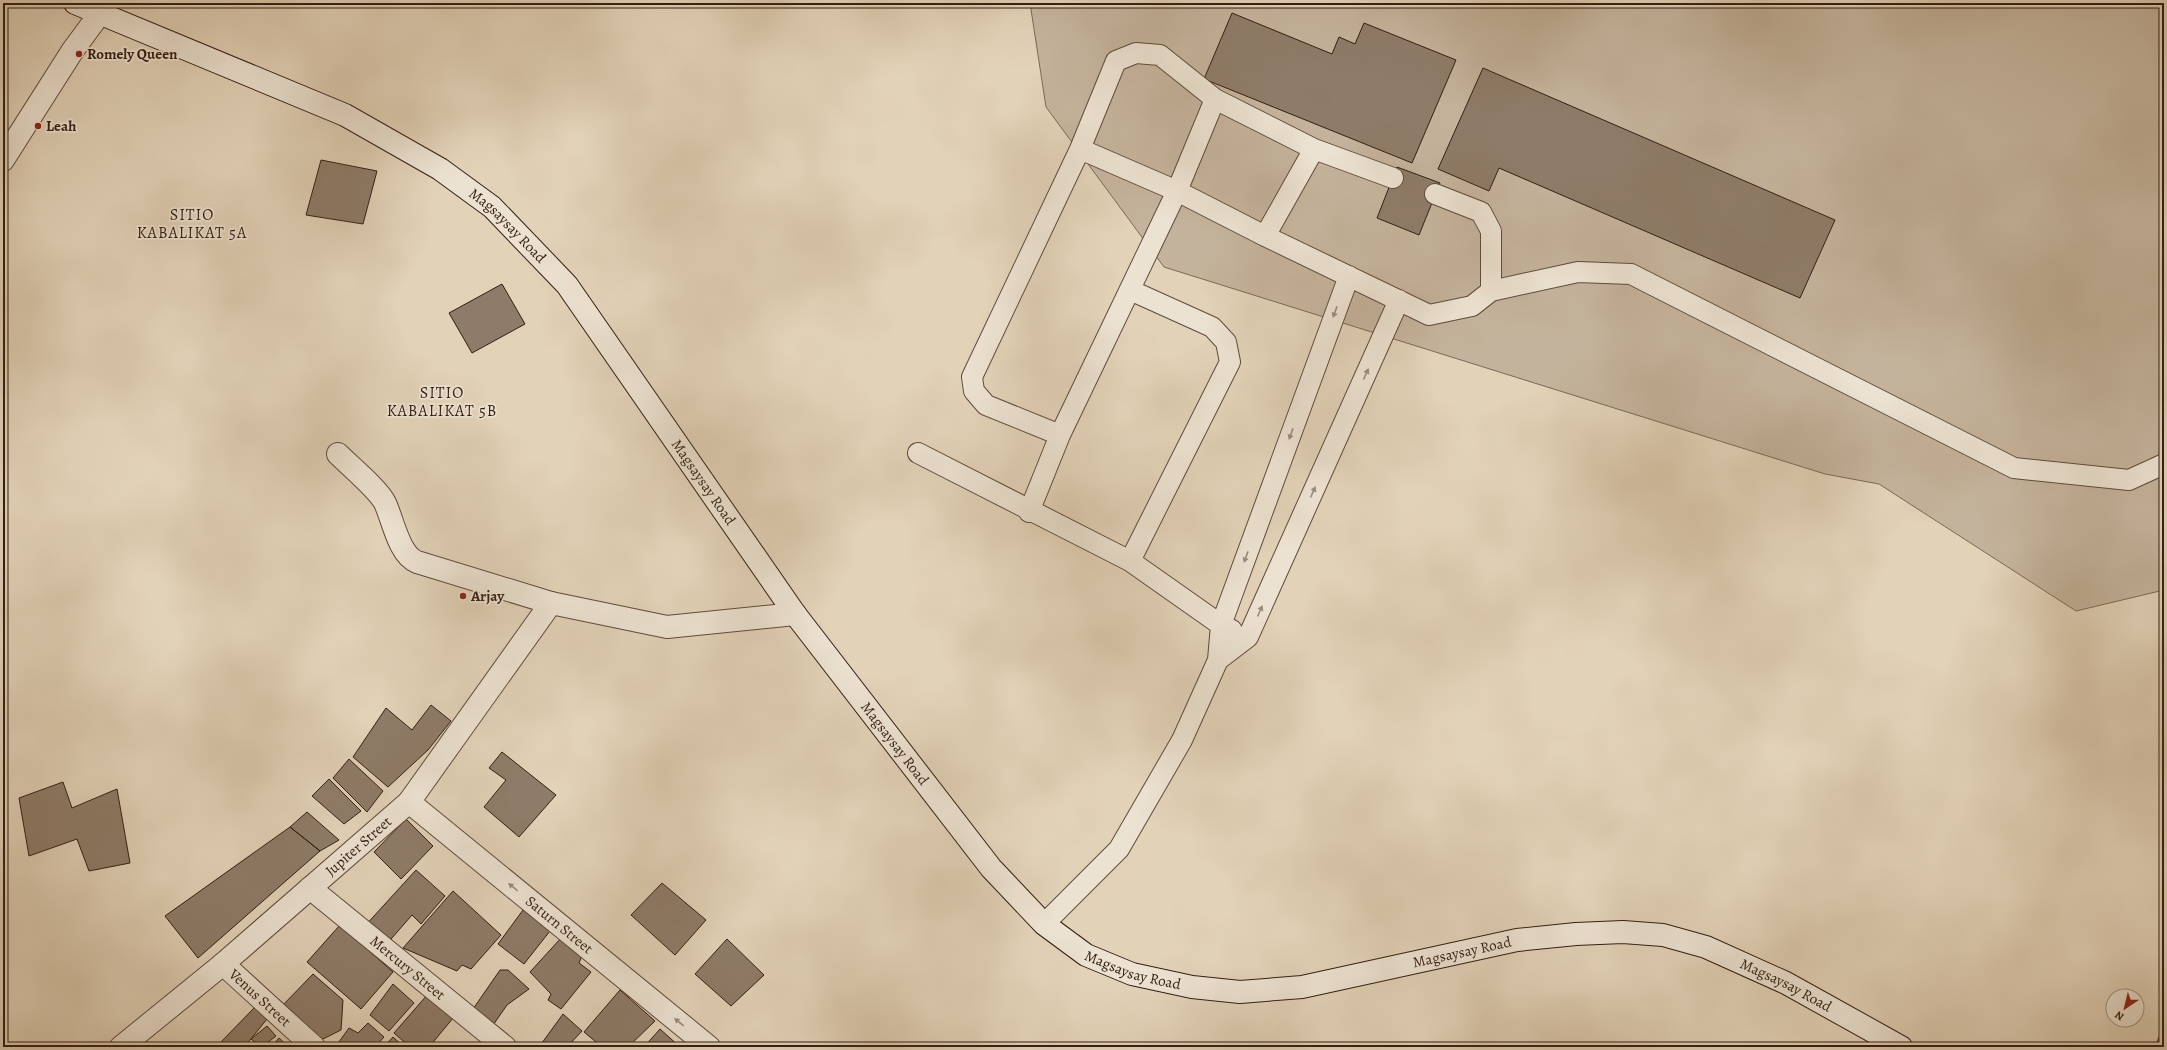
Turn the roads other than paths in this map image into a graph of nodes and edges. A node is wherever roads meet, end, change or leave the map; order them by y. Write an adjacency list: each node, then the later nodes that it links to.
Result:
1 (76, 3): 2 (main road, Magsaysay Road)
2 (102, 12): 6 (main road); 22 (main road, Magsaysay Road)
3 (1215, 99): 4 (lane); 5 (lane); 8 (lane)
4 (1080, 149): 8 (lane); 15 (lane)
5 (1314, 149): 7 (lane); 10 (lane)
6 (3, 160)
7 (1393, 178)
8 (1177, 190): 10 (lane); 12 (lane)
9 (1435, 194): 13 (lane)
10 (1265, 236): 11 (lane)
11 (1349, 276): 14 (lane); 23 (lane, one-way to 23)
12 (1130, 290): 15 (lane); 20 (lane)
13 (1491, 291): 14 (lane); 18 (lane)
14 (1399, 300): 24 (lane, one-way to 14)
15 (1060, 435): 19 (lane)
16 (918, 453): 19 (lane)
17 (338, 454): 21 (main road)
18 (2164, 464)
19 (1029, 512): 20 (lane)
20 (1130, 561): 23 (lane)
21 (550, 603): 22 (main road); 26 (main road, Jupiter Street)
22 (795, 614): 28 (main road, Magsaysay Road)
23 (1221, 625): 24 (lane); 25 (lane)
24 (1248, 637): 25 (lane)
25 (1218, 660): 28 (lane)
26 (409, 802): 27 (main road, Jupiter Street); 33 (main road, Saturn Street, one-way to 26)
27 (310, 888): 29 (main road, Jupiter Street); 32 (main road, Mercury Street)
28 (1044, 924): 34 (main road, Magsaysay Road)
29 (223, 964): 30 (main road, Jupiter Street); 31 (main road, Venus Street)
30 (123, 1046)
31 (314, 1047)
32 (504, 1047)
33 (709, 1047)
34 (1901, 1047)

